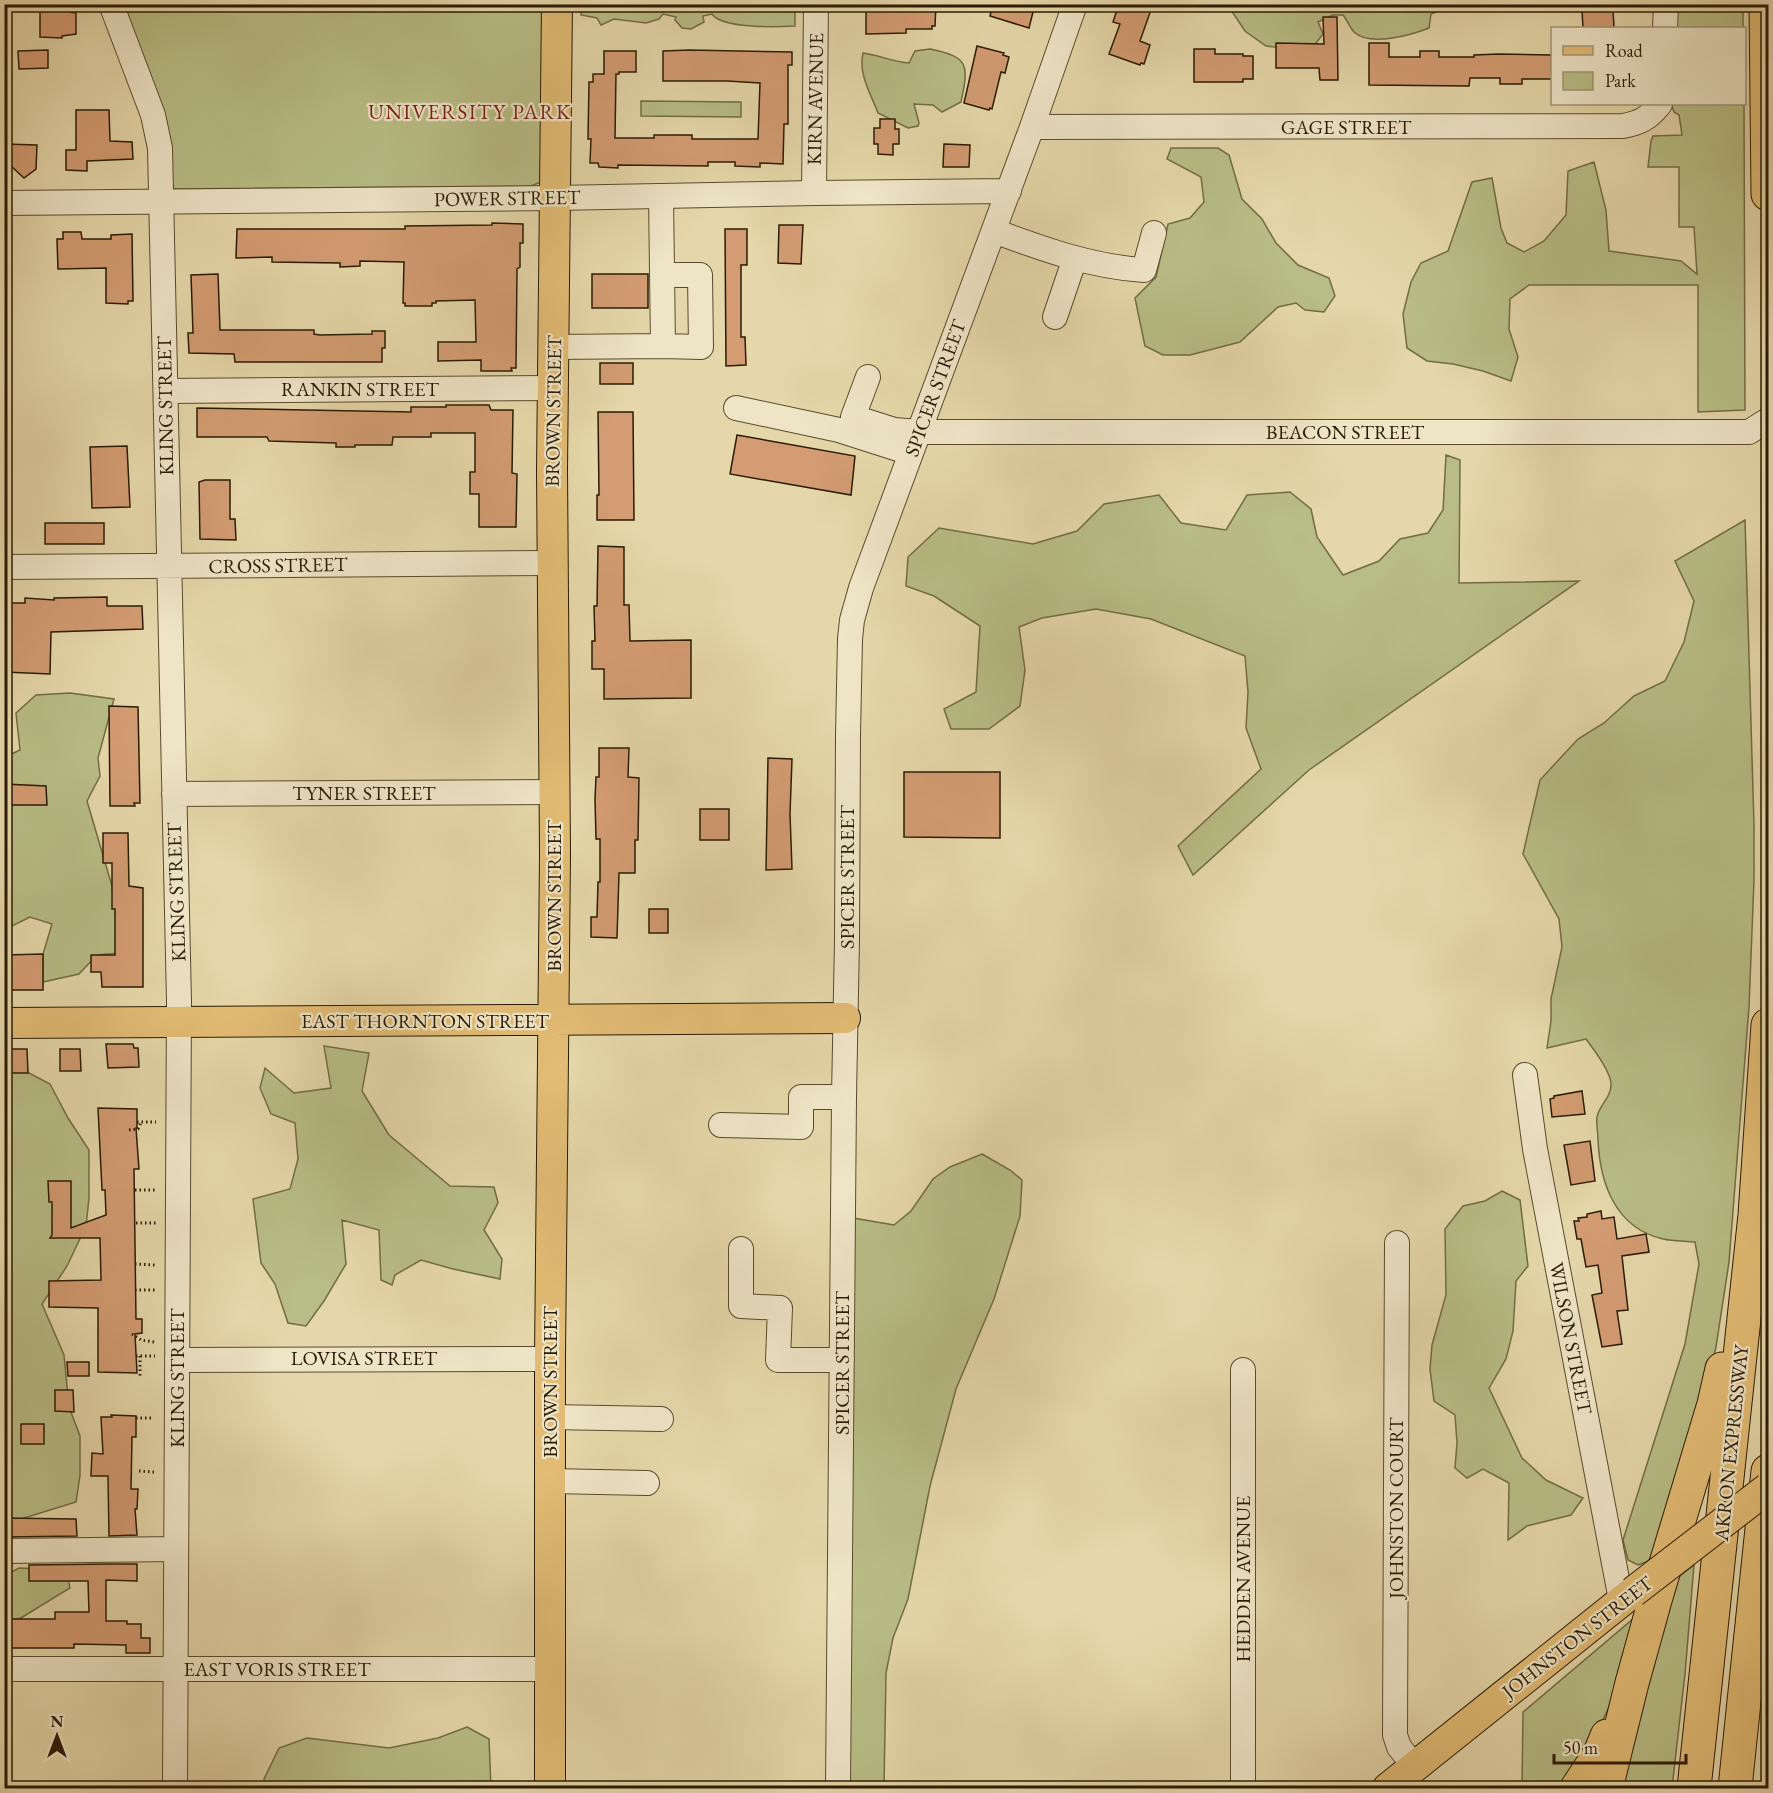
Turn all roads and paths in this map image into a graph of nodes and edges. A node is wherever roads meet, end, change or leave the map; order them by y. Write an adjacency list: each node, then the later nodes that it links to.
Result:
1 (111, 4): 15 (street, KLING STREET)
2 (557, 4): 14 (main road, BROWN STREET)
3 (816, 4): 11 (street, KIRN AVENUE)
4 (1075, 4): 9 (street, SPICER STREET)
5 (1666, 4): 7 (street)
6 (1766, 4): 12 (highway)
7 (1665, 27)
8 (1657, 107): 9 (street, GAGE STREET)
9 (1032, 128): 10 (street, SPICER STREET)
10 (1009, 191): 11 (street, POWER STREET); 17 (street, SPICER STREET)
11 (814, 193): 13 (street, POWER STREET)
12 (1768, 195)
13 (661, 196): 14 (street, POWER STREET); 20 (street)
14 (555, 198): 15 (street, POWER STREET); 23 (main road, BROWN STREET)
15 (161, 201): 16 (street, POWER STREET); 26 (street, KLING STREET)
16 (4, 203)
17 (994, 231): 19 (street); 29 (street, SPICER STREET)
18 (1154, 233): 19 (street)
19 (1075, 258): 21 (street)
20 (662, 275): 22 (street); 22 (street)
21 (1055, 317)
22 (663, 346): 23 (street)
23 (554, 347): 25 (main road, BROWN STREET)
24 (868, 377): 29 (street)
25 (554, 388): 26 (street, RANKIN STREET); 30 (main road, BROWN STREET)
26 (166, 391): 31 (street, KLING STREET)
27 (736, 408): 29 (street)
28 (1768, 420): 29 (street, BEACON STREET)
29 (915, 443): 35 (street, SPICER STREET)
30 (552, 563): 31 (street, CROSS STREET); 33 (main road, BROWN STREET)
31 (170, 566): 32 (street, CROSS STREET); 34 (street, KLING STREET)
32 (4, 567)
33 (555, 792): 34 (street, TYNER STREET); 36 (main road, BROWN STREET)
34 (174, 794): 37 (street, KLING STREET)
35 (845, 1018): 36 (main road, EAST THORNTON STREET); 41 (street, SPICER STREET)
36 (554, 1020): 37 (main road, EAST THORNTON STREET); 59 (main road, BROWN STREET)
37 (179, 1022): 38 (main road, EAST THORNTON STREET); 58 (street, KLING STREET)
38 (4, 1023)
39 (1768, 1025): 47 (highway, AKRON EXPRESSWAY)
40 (1525, 1075): 75 (street, WILSON STREET)
41 (844, 1097): 43 (street); 60 (street, SPICER STREET)
42 (156, 1122): 44 (path)
43 (721, 1125)
44 (129, 1130)
45 (135, 1190): 46 (path)
46 (156, 1190)
47 (1755, 1215): 79 (highway); 88 (highway, AKRON EXPRESSWAY)
48 (136, 1223): 49 (path)
49 (156, 1223)
50 (1397, 1243): 80 (street, JOHNSTON COURT)
51 (741, 1249): 60 (street)
52 (135, 1264): 53 (path)
53 (155, 1265)
54 (135, 1290): 55 (path)
55 (155, 1290)
56 (132, 1334): 57 (path)
57 (154, 1342)
58 (166, 1358): 59 (street, LOVISA STREET); 62 (path); 73 (street, KLING STREET)
59 (550, 1359): 63 (main road, BROWN STREET)
60 (842, 1360): 83 (street, SPICER STREET)
61 (1243, 1370): 84 (street, HEDDEN AVENUE)
62 (140, 1376)
63 (550, 1417): 66 (street); 70 (main road, BROWN STREET)
64 (136, 1418): 65 (path)
65 (154, 1418)
66 (661, 1419)
67 (1768, 1471): 89 (highway, AKRON EXPRESSWAY)
68 (139, 1472): 69 (path)
69 (154, 1472)
70 (550, 1481): 71 (street); 78 (main road, BROWN STREET)
71 (647, 1484)
72 (1768, 1488): 75 (main road, JOHNSTON STREET, bridge)
73 (176, 1549): 74 (street); 77 (street, KLING STREET)
74 (4, 1551)
75 (1627, 1596): 80 (main road, JOHNSTON STREET)
76 (4, 1669): 77 (street, EAST VORIS STREET)
77 (177, 1669): 78 (street, EAST VORIS STREET); 81 (street, KLING STREET)
78 (549, 1669): 82 (main road, BROWN STREET)
79 (1632, 1683): 86 (highway); 87 (highway)
80 (1415, 1767): 85 (main road, JOHNSTON STREET)
81 (175, 1788)
82 (550, 1788)
83 (838, 1788)
84 (1243, 1788)
85 (1388, 1788)
86 (1577, 1788)
87 (1606, 1788)
88 (1694, 1788)
89 (1735, 1788)

